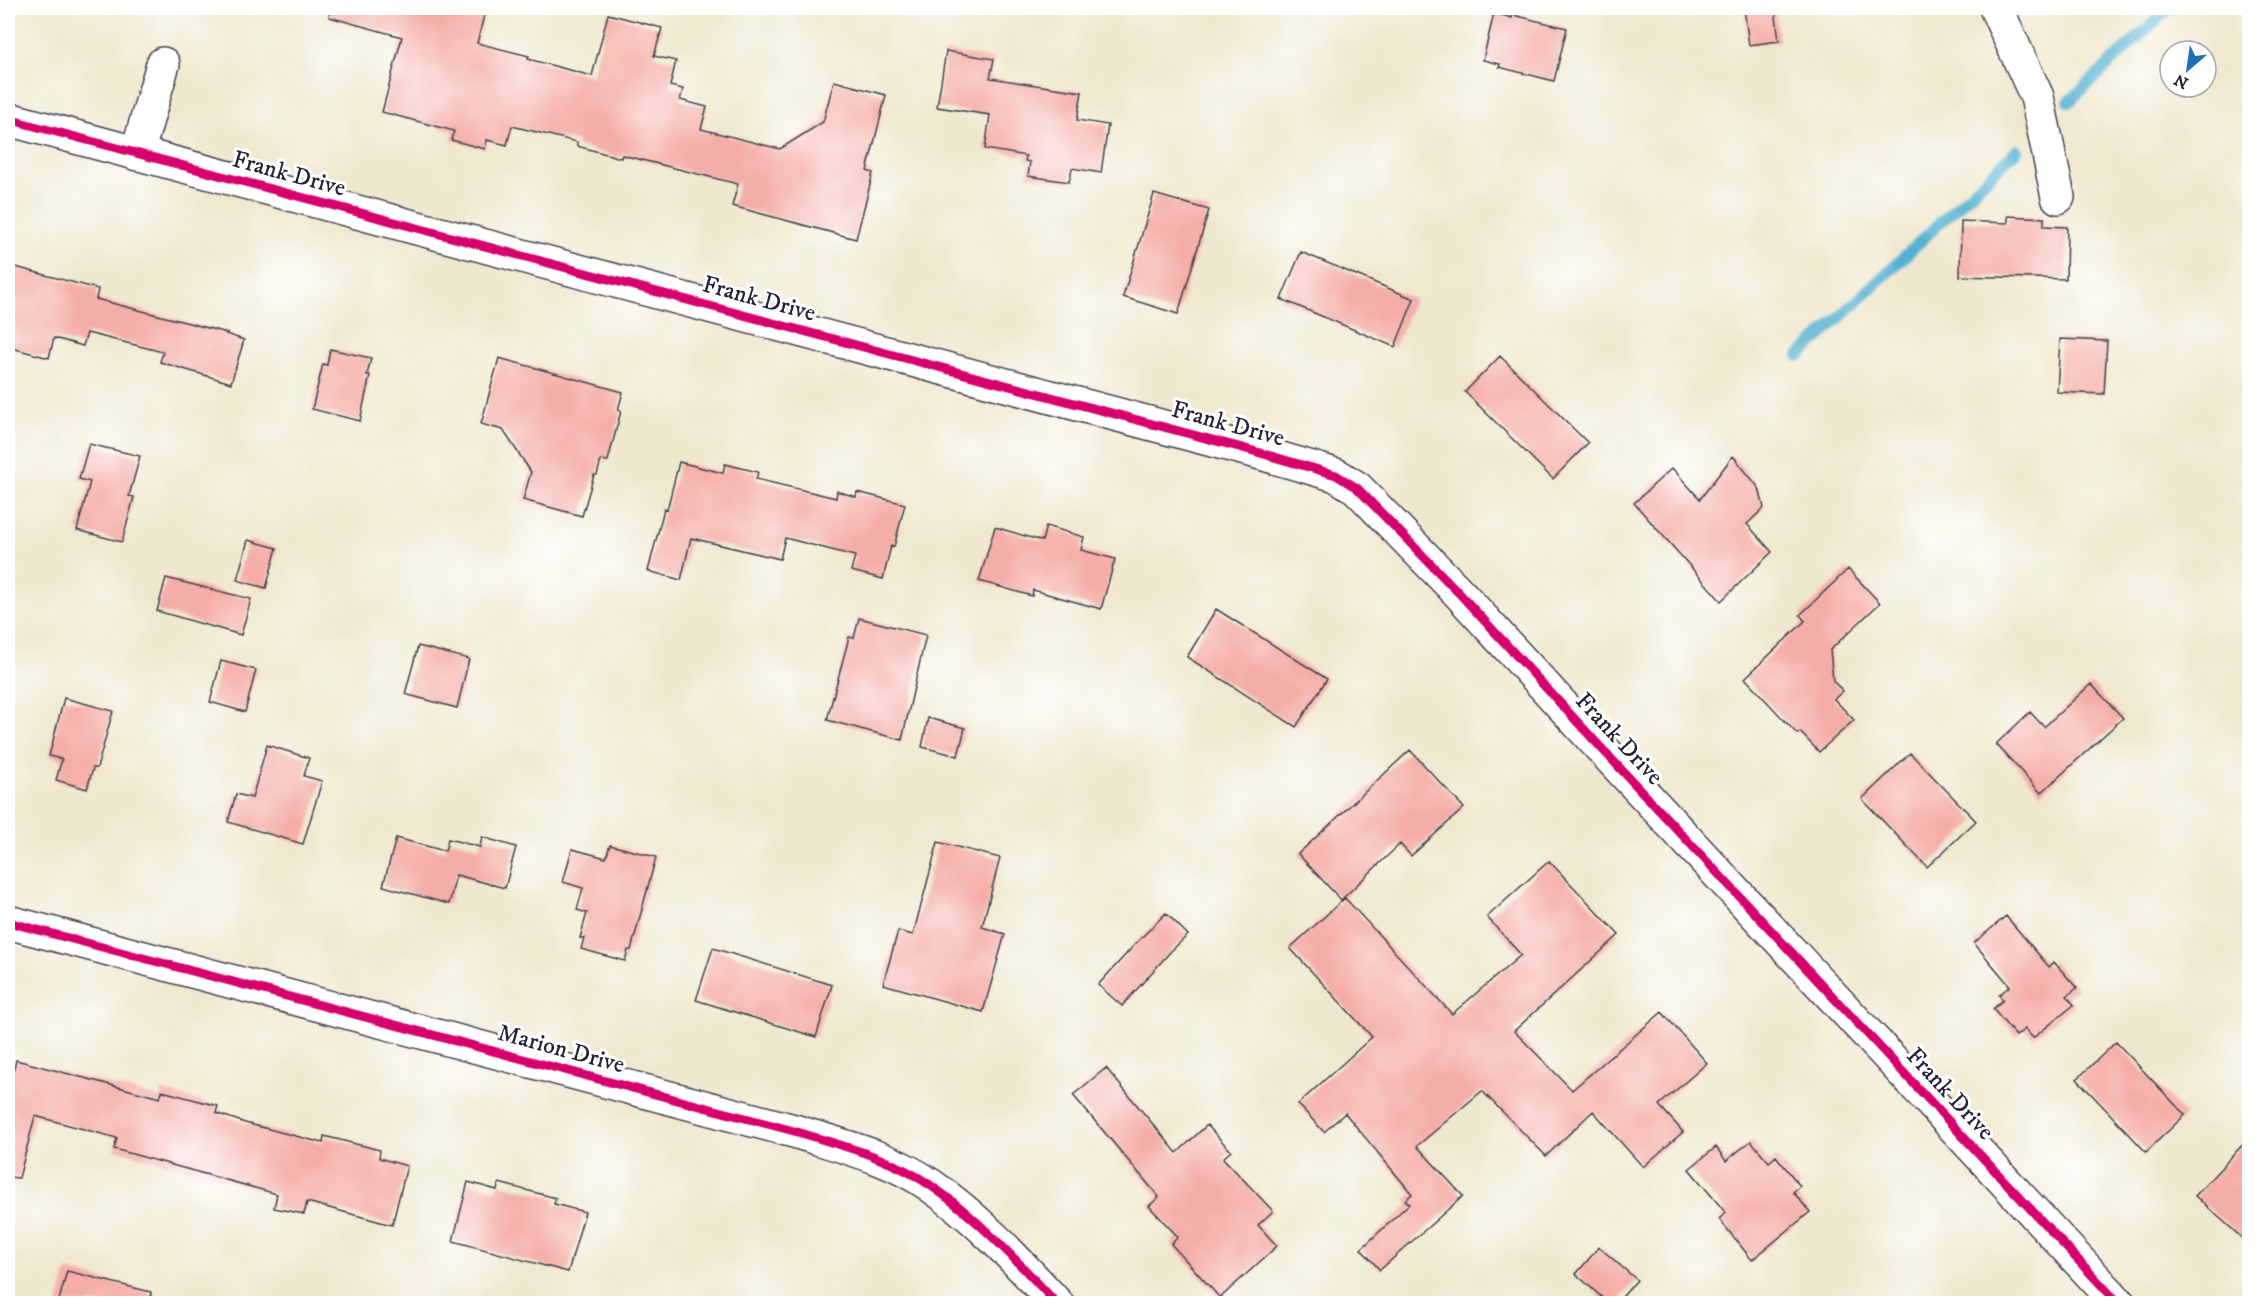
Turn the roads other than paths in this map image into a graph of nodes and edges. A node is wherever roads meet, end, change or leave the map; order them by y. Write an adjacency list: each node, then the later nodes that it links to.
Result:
1 (1996, 8): 5 (street)
2 (163, 64): 4 (street)
3 (8, 119): 4 (street, Frank Drive)
4 (137, 154): 8 (street, Frank Drive)
5 (2058, 197)
6 (8, 922): 7 (street, Marion Drive)
7 (1057, 1304)
8 (2119, 1304)

